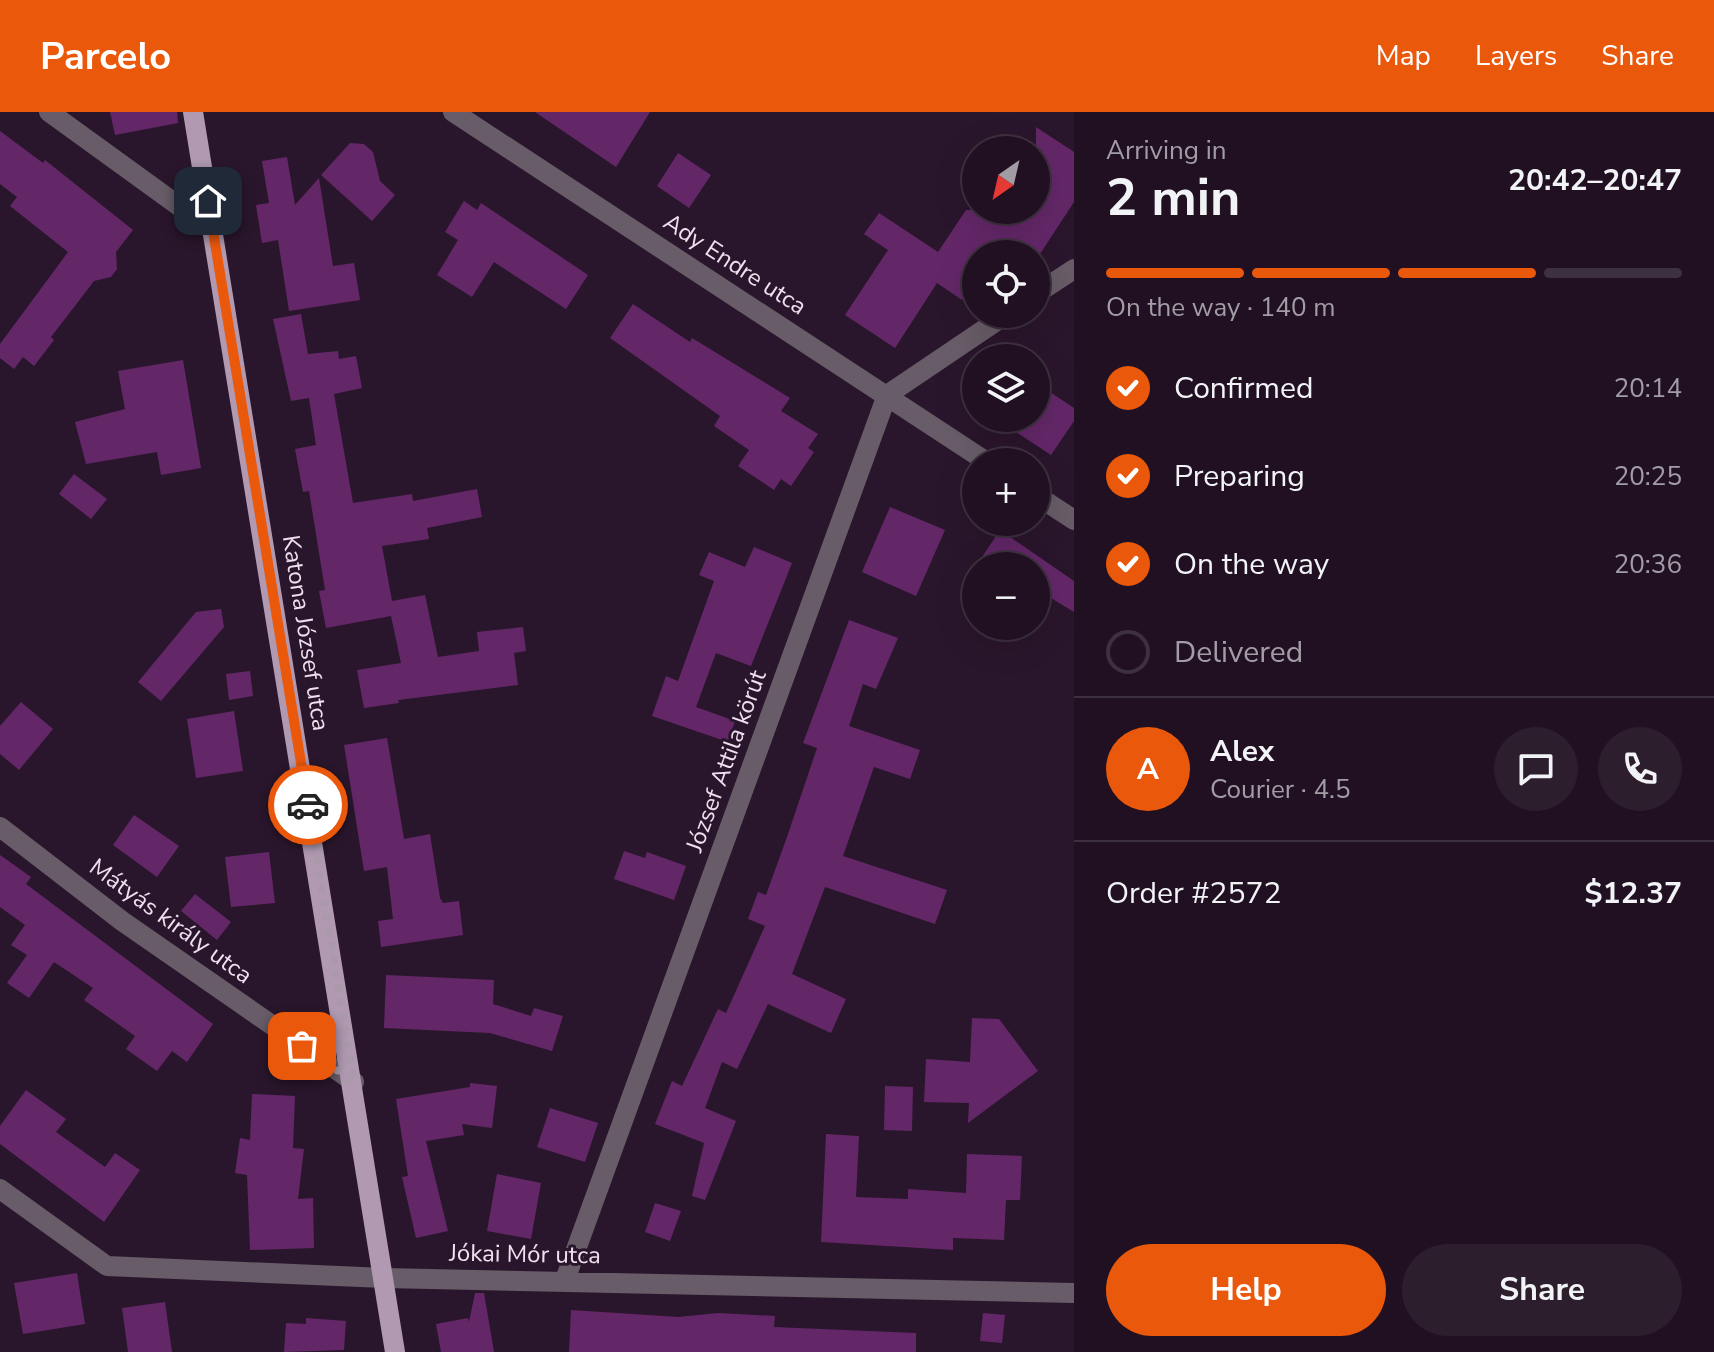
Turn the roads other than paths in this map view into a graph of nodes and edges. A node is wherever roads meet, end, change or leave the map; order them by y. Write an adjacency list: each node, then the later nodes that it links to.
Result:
1 (49, 112): 4 (street)
2 (193, 112): 4 (main road, Katona József utca)
3 (453, 112): 8 (street, Ady Endre utca)
4 (212, 230): 13 (main road, Katona József utca)
5 (1074, 269): 6 (street)
6 (1050, 285)
7 (986, 328): 8 (street)
8 (887, 395): 9 (street, Ady Endre utca); 16 (street, József Attila körút)
9 (966, 448)
10 (1050, 504): 11 (street)
11 (1074, 520)
12 (0, 827): 13 (street, Mátyás király utca)
13 (354, 1082): 15 (main road, Katona József utca)
14 (0, 1189): 15 (street, Jókai Mór utca)
15 (384, 1278): 16 (street, Jókai Mór utca); 18 (main road, Katona József utca)
16 (565, 1280): 17 (street, Jókai Mór utca)
17 (1074, 1293)
18 (395, 1352)

